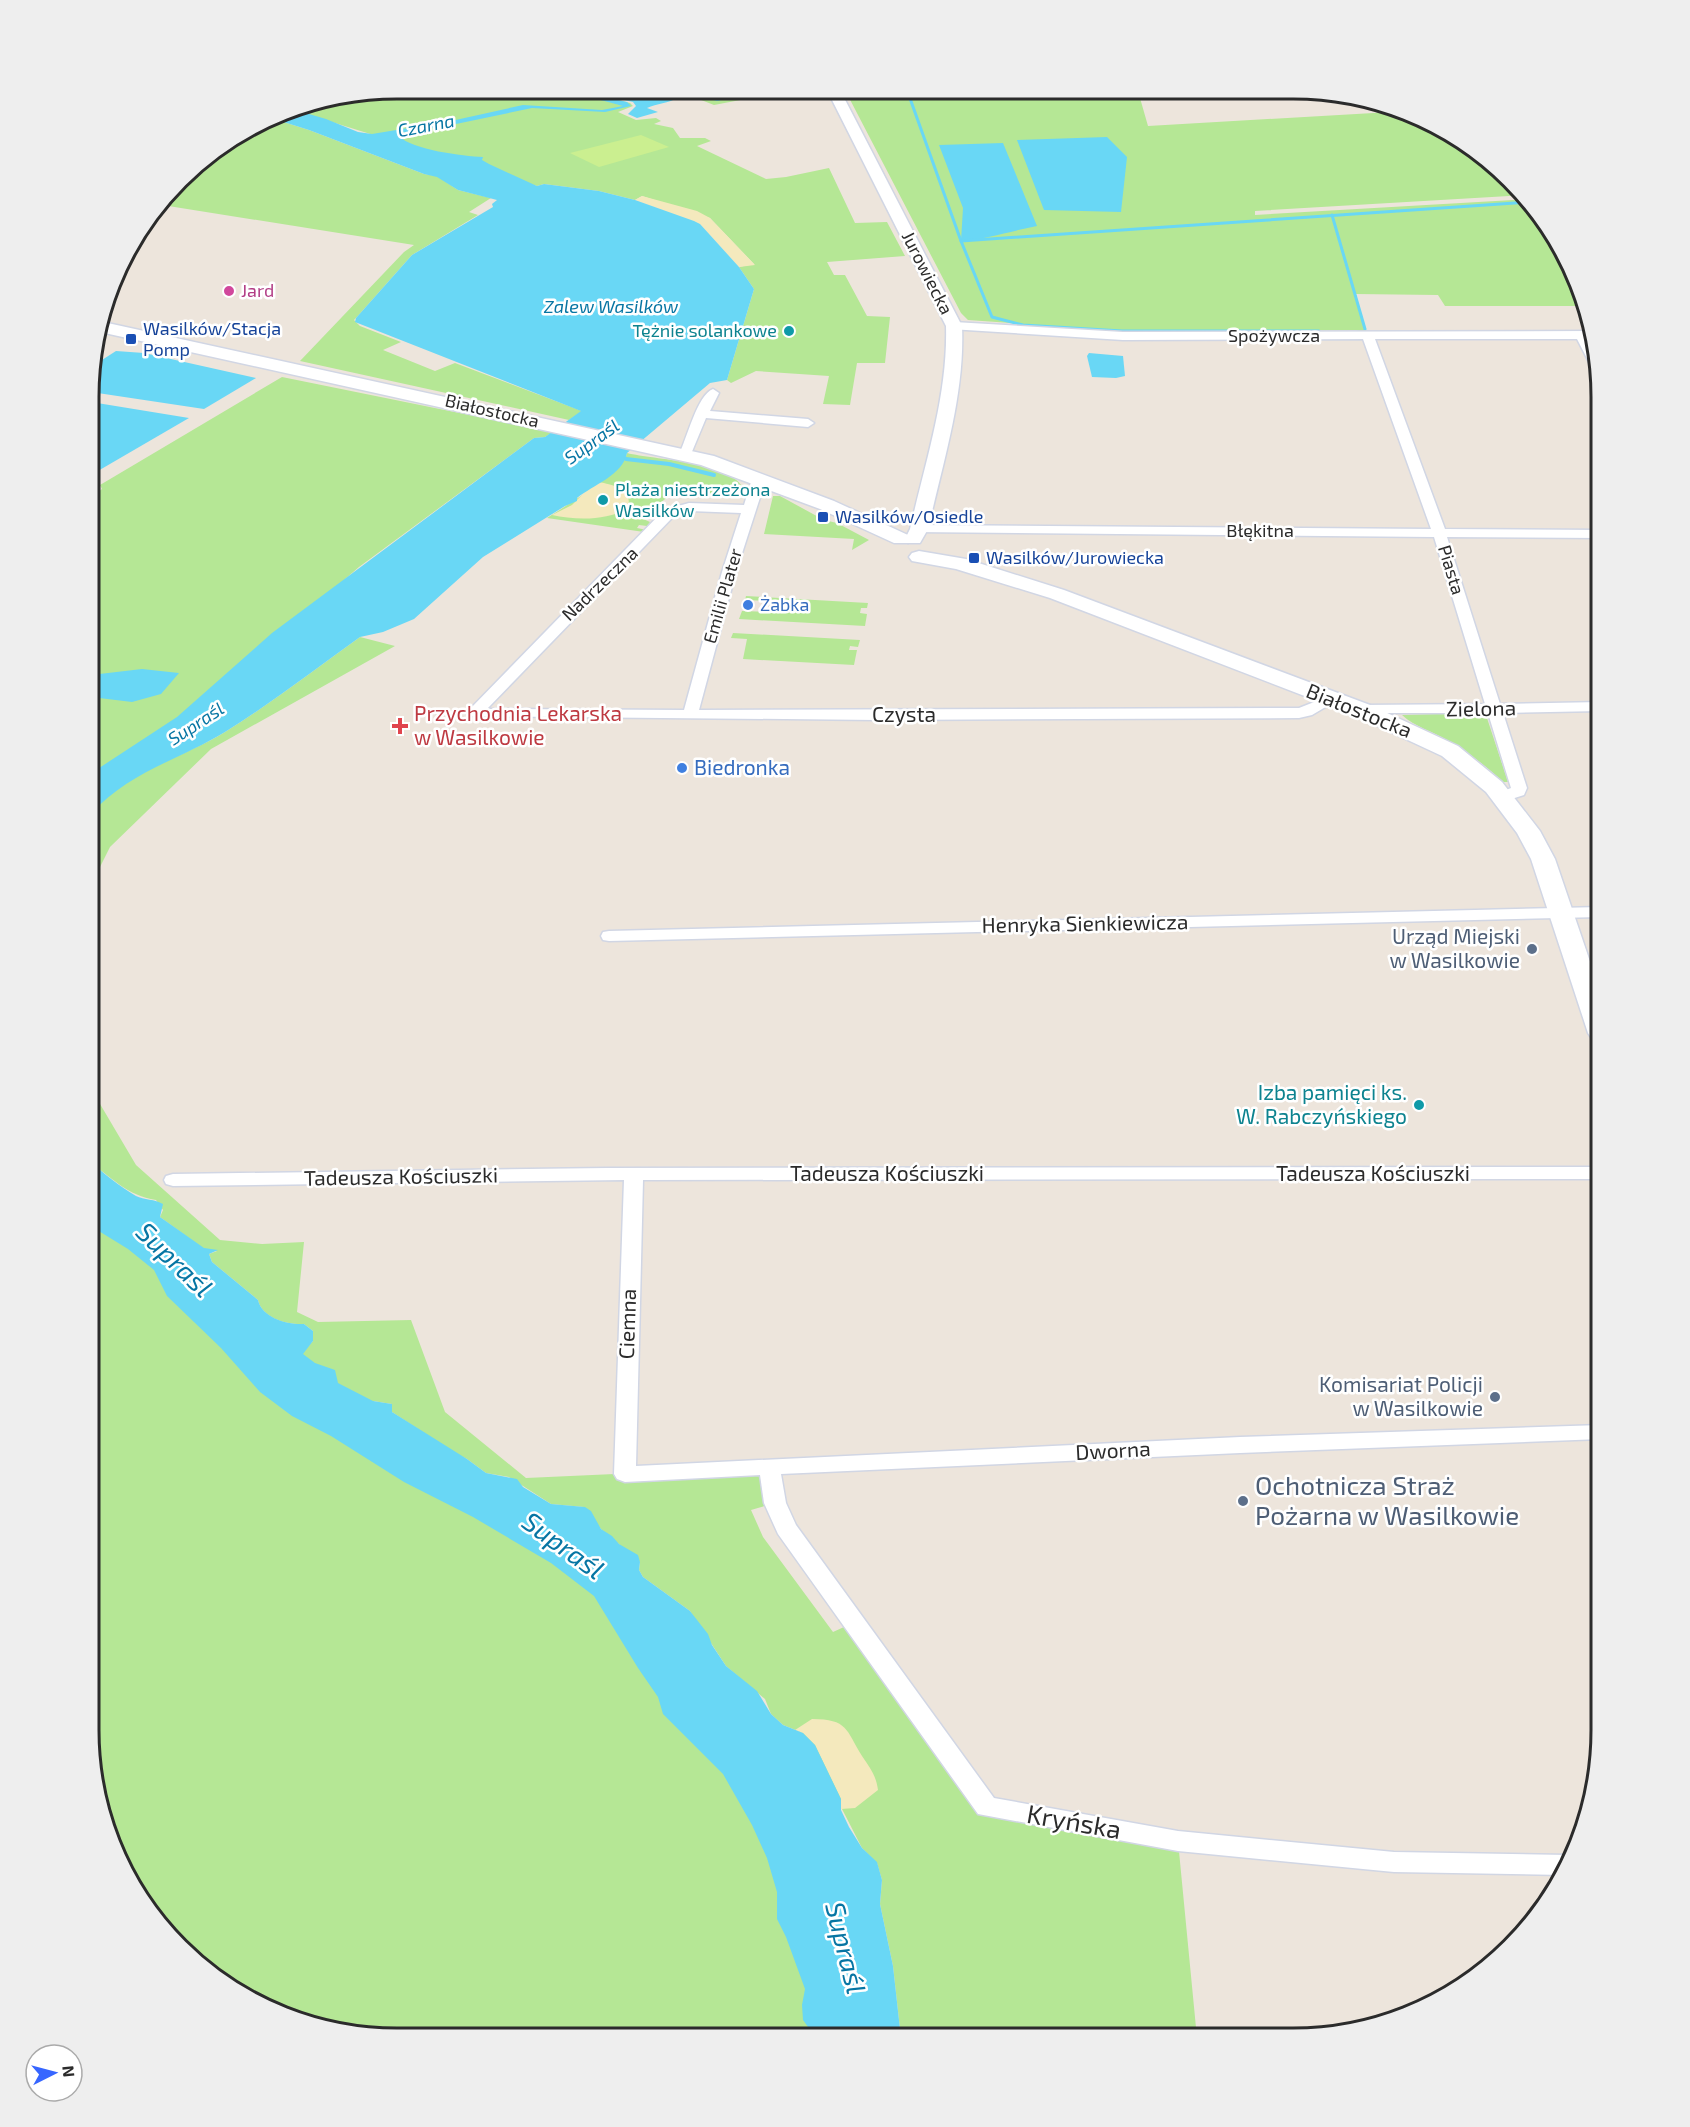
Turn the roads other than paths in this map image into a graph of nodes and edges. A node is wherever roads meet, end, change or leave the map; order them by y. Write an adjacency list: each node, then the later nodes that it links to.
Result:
1 (838, 99): 2 (street, Jurowiecka)
2 (954, 326): 5 (street, Spożywcza); 14 (street, Jurowiecka)
3 (107, 328): 9 (main road, Białostocka)
4 (1584, 335): 5 (street, Spożywcza)
5 (1368, 336): 12 (street, Piasta)
6 (713, 393): 7 (street)
7 (702, 414): 8 (street); 9 (street)
8 (808, 423)
9 (685, 454): 10 (main road, Białostocka)
10 (759, 478): 11 (street, Emilii Plater); 14 (main road, Białostocka)
11 (749, 509): 19 (street, Nadrzeczna); 20 (street, Emilii Plater)
12 (1439, 532): 13 (street, Błękitna); 14 (street, Błękitna); 17 (street, Piasta)
13 (1591, 534)
14 (912, 543): 15 (main road, Białostocka)
15 (1332, 699): 18 (main road, Białostocka); 20 (street, Czysta)
16 (1591, 707): 17 (street, Zielona)
17 (1494, 708): 18 (street, Zielona); 21 (street, Piasta)
18 (1362, 710): 21 (main road, Białostocka)
19 (474, 713): 20 (street, Czysta)
20 (690, 714)
21 (1502, 797): 23 (main road, Białostocka)
22 (1591, 912): 23 (street, Henryka Sienkiewicza)
23 (1560, 913): 24 (street, Henryka Sienkiewicza); 25 (main road, Białostocka)
24 (609, 936)
25 (1591, 1004)
26 (1591, 1173): 27 (street, Tadeusza Kościuszki)
27 (634, 1174): 28 (street, Tadeusza Kościuszki); 31 (street, Ciemna)
28 (173, 1180)
29 (1591, 1432): 30 (street, Dworna)
30 (769, 1467): 31 (street, Dworna); 32 (street, Kryńska)
31 (625, 1474)
32 (1558, 1865)

